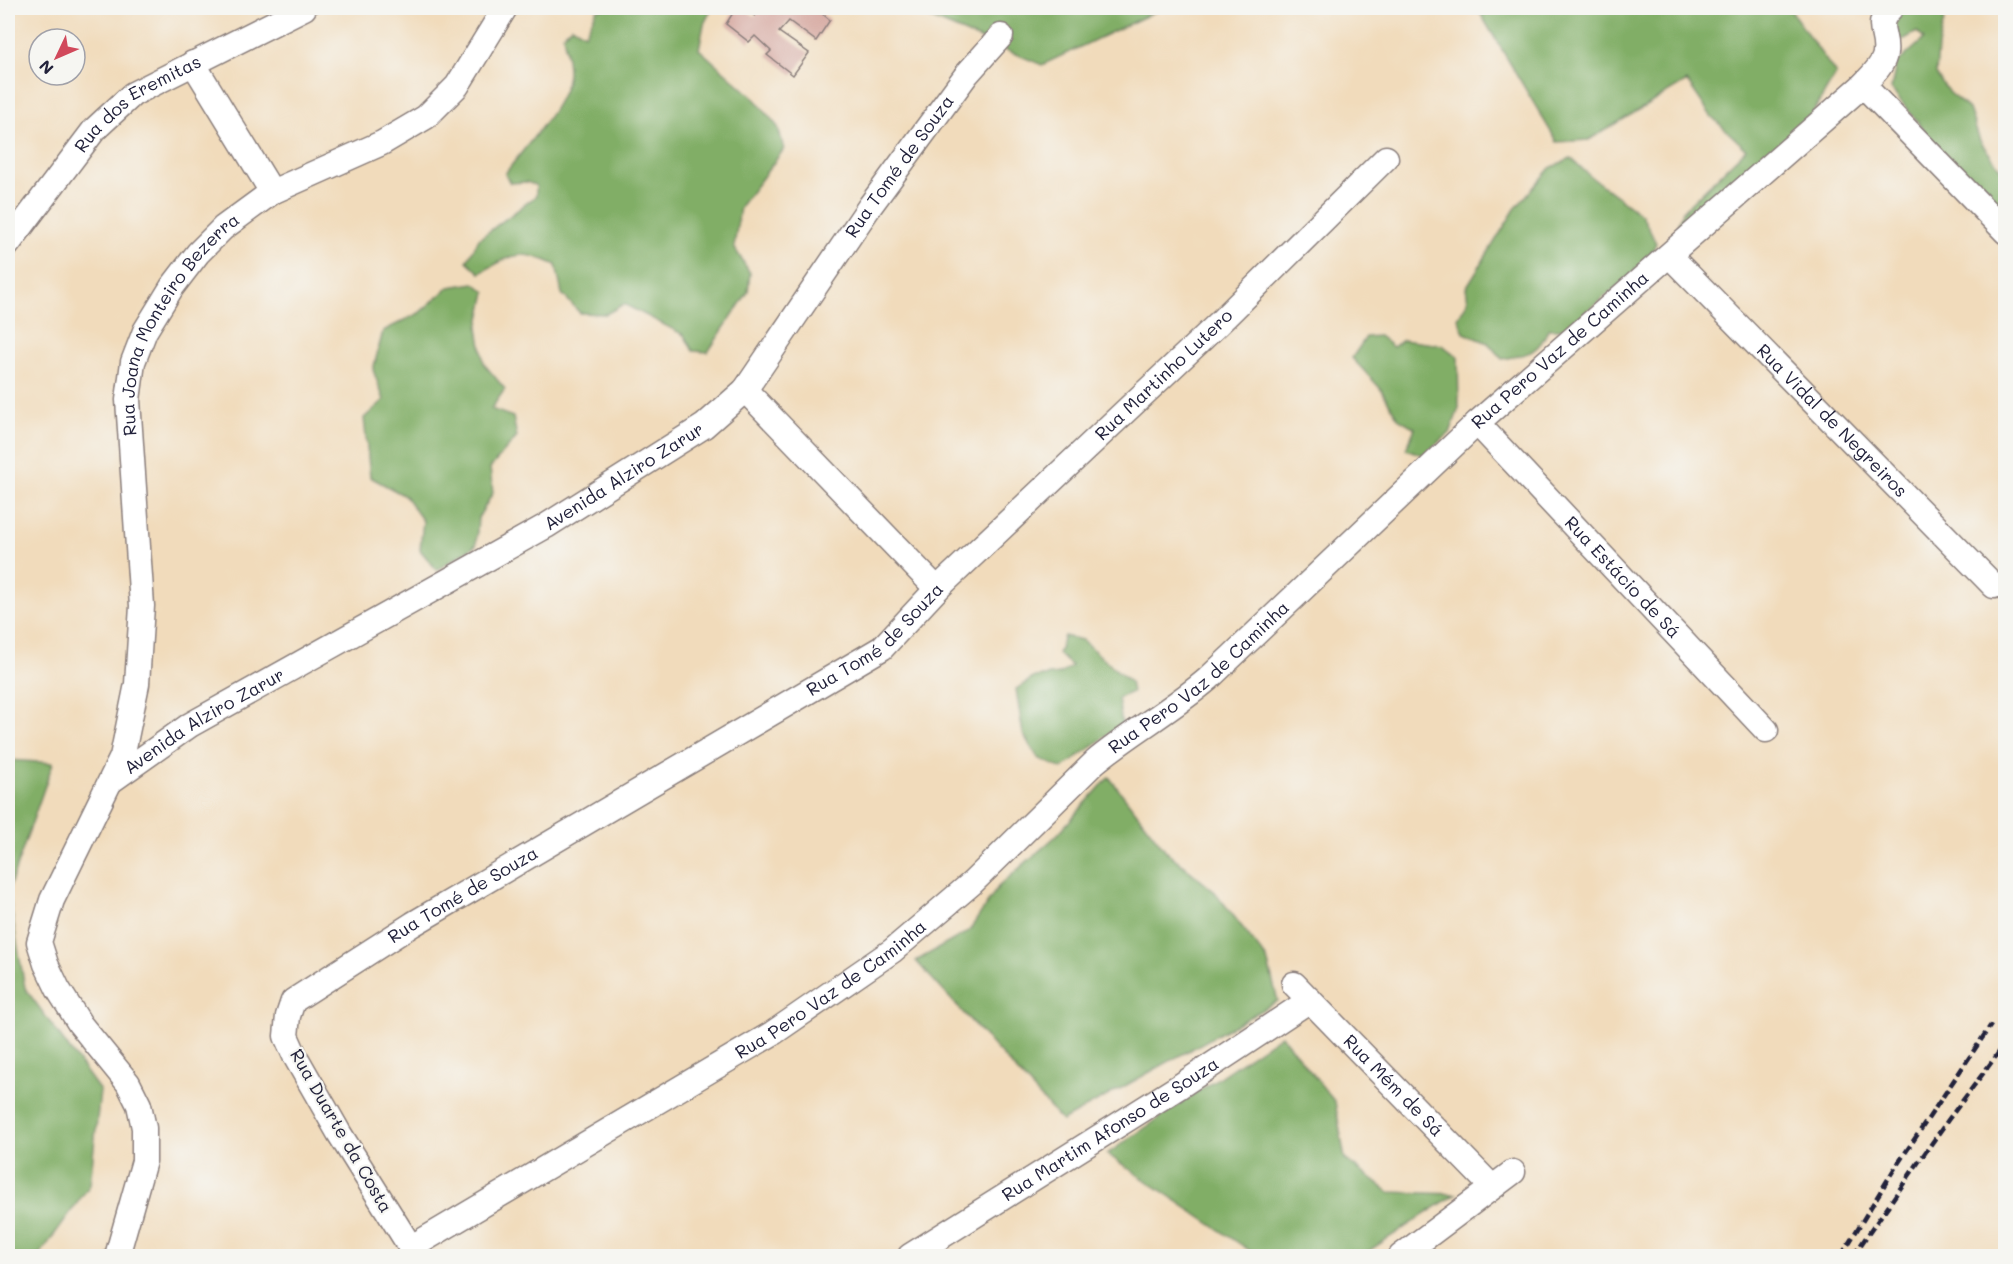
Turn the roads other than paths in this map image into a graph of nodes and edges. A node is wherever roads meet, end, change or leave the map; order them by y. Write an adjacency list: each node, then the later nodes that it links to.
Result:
1 (304, 8): 5 (street, Rua dos Eremitas)
2 (506, 8): 8 (street, Rua Joana Monteiro Bezerra)
3 (1891, 8): 6 (street, Rua Pero Vaz de Caminha)
4 (1002, 36): 12 (street, Rua Tomé de Souza)
5 (194, 63): 8 (street); 10 (street, Rua dos Eremitas)
6 (1863, 85): 9 (street); 11 (street, Rua Pero Vaz de Caminha)
7 (1386, 158): 15 (street, Rua Martinho Lutero)
8 (272, 192): 17 (street, Rua Joana Monteiro Bezerra)
9 (2006, 232)
10 (8, 244)
11 (1670, 256): 13 (street, Rua Pero Vaz de Caminha); 14 (street, Rua Vidal de Negreiros)
12 (745, 390): 15 (street, Rua Tomé de Souza); 17 (street, Avenida Alziro Zarur)
13 (1477, 423): 16 (street, Rua Estácio de Sá); 22 (street, Rua Pero Vaz de Caminha)
14 (1994, 586)
15 (938, 589): 19 (street, Rua Tomé de Souza)
16 (1766, 730)
17 (109, 782): 23 (street, Avenida Alziro Zarur)
18 (1302, 992): 21 (street, Rua Mém de Sá); 24 (street, Rua Martim Afonso de Souza)
19 (293, 1001): 22 (street, Rua Duarte da Costa)
20 (1513, 1172): 21 (street)
21 (1492, 1187): 25 (street)
22 (413, 1252)
23 (117, 1257)
24 (910, 1257)
25 (1401, 1257)

